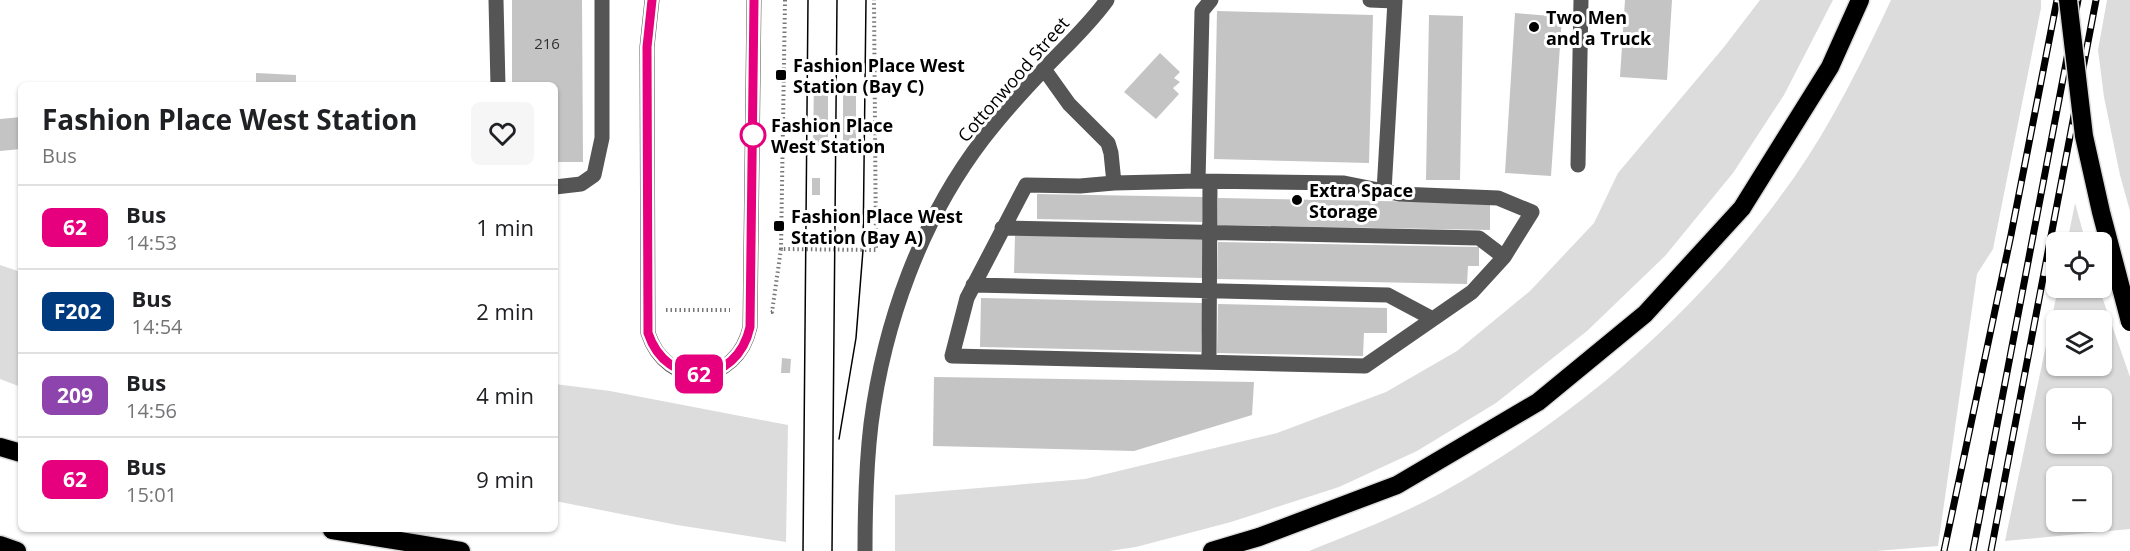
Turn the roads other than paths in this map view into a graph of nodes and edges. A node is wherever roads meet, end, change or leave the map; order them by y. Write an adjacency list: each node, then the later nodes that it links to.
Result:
1 (496, 0): 12 (street)
2 (602, 0): 16 (street)
3 (754, 0): 10 (street)
4 (1107, 0): 11 (street, Cottonwood Street)
5 (1211, 0): 14 (street)
6 (1370, 0): 17 (street)
7 (1581, 0): 13 (street)
8 (1860, 0): 33 (highway)
9 (2068, 0): 24 (highway, bridge)
10 (651, 4)
11 (1044, 69): 15 (street); 32 (street, Cottonwood Street)
12 (498, 82)
13 (1578, 165)
14 (1204, 182): 15 (street); 17 (street); 19 (street)
15 (1114, 183): 18 (street)
16 (558, 187)
17 (1384, 191): 20 (street)
18 (1002, 228): 19 (street); 21 (street)
19 (1210, 232): 20 (street); 22 (street)
20 (1504, 256): 23 (street)
21 (974, 285): 22 (street); 25 (street)
22 (1210, 291): 23 (street); 25 (street)
23 (1433, 319): 25 (street)
24 (2130, 322)
25 (1209, 363)
26 (0, 447): 27 (highway)
27 (18, 452)
28 (344, 532): 31 (highway)
29 (0, 545): 30 (highway)
30 (16, 551)
31 (461, 551)
32 (865, 551)
33 (1212, 551)

